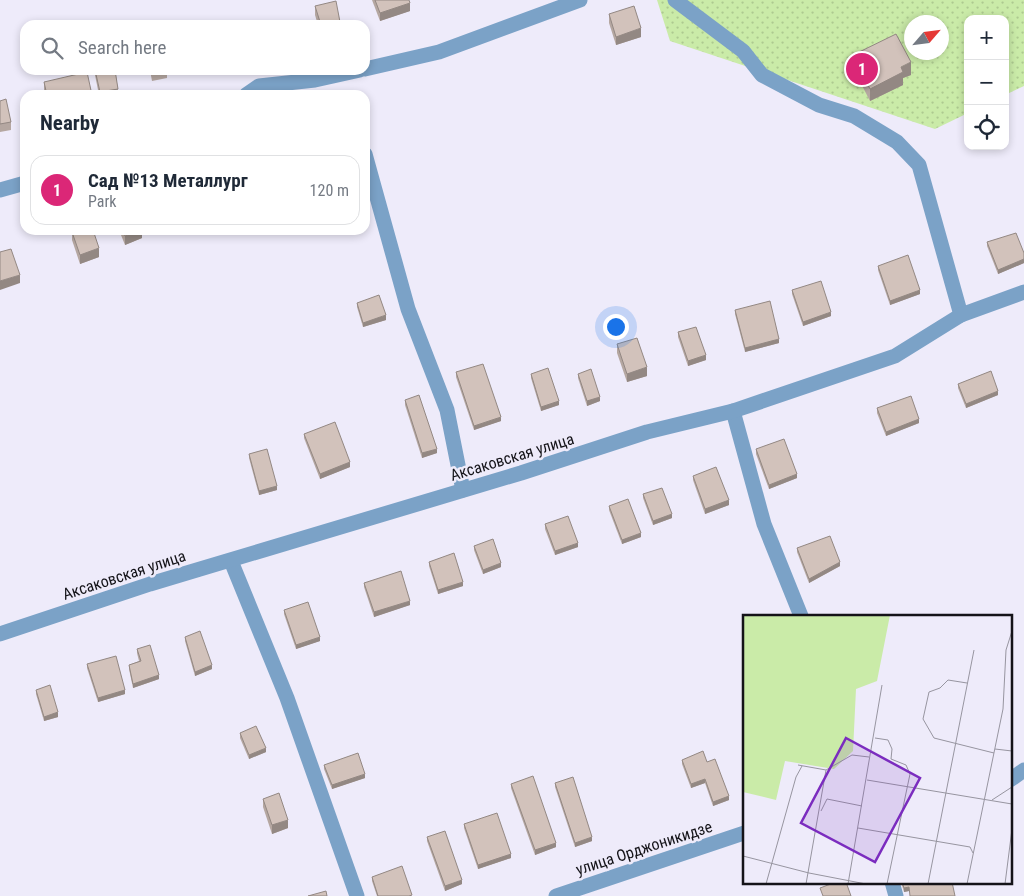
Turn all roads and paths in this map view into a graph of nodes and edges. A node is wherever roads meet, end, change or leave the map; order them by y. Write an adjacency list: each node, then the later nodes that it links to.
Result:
1 (580, 0): 3 (street)
2 (675, 0): 10 (street)
3 (370, 68)
4 (338, 75): 5 (street)
5 (253, 90)
6 (370, 172): 12 (street)
7 (20, 184): 8 (street)
8 (0, 190)
9 (1024, 292): 10 (street, Аксаковская улица)
10 (961, 315): 11 (street, Аксаковская улица)
11 (733, 411): 12 (street, Аксаковская улица); 14 (street)
12 (463, 490): 13 (street, Аксаковская улица)
13 (231, 561): 15 (street, Аксаковская улица); 19 (street)
14 (801, 615)
15 (0, 634)
16 (1024, 770): 17 (street)
17 (1012, 779)
18 (743, 833): 20 (street, улица Орджоникидзе)
19 (357, 896)
20 (556, 896)

